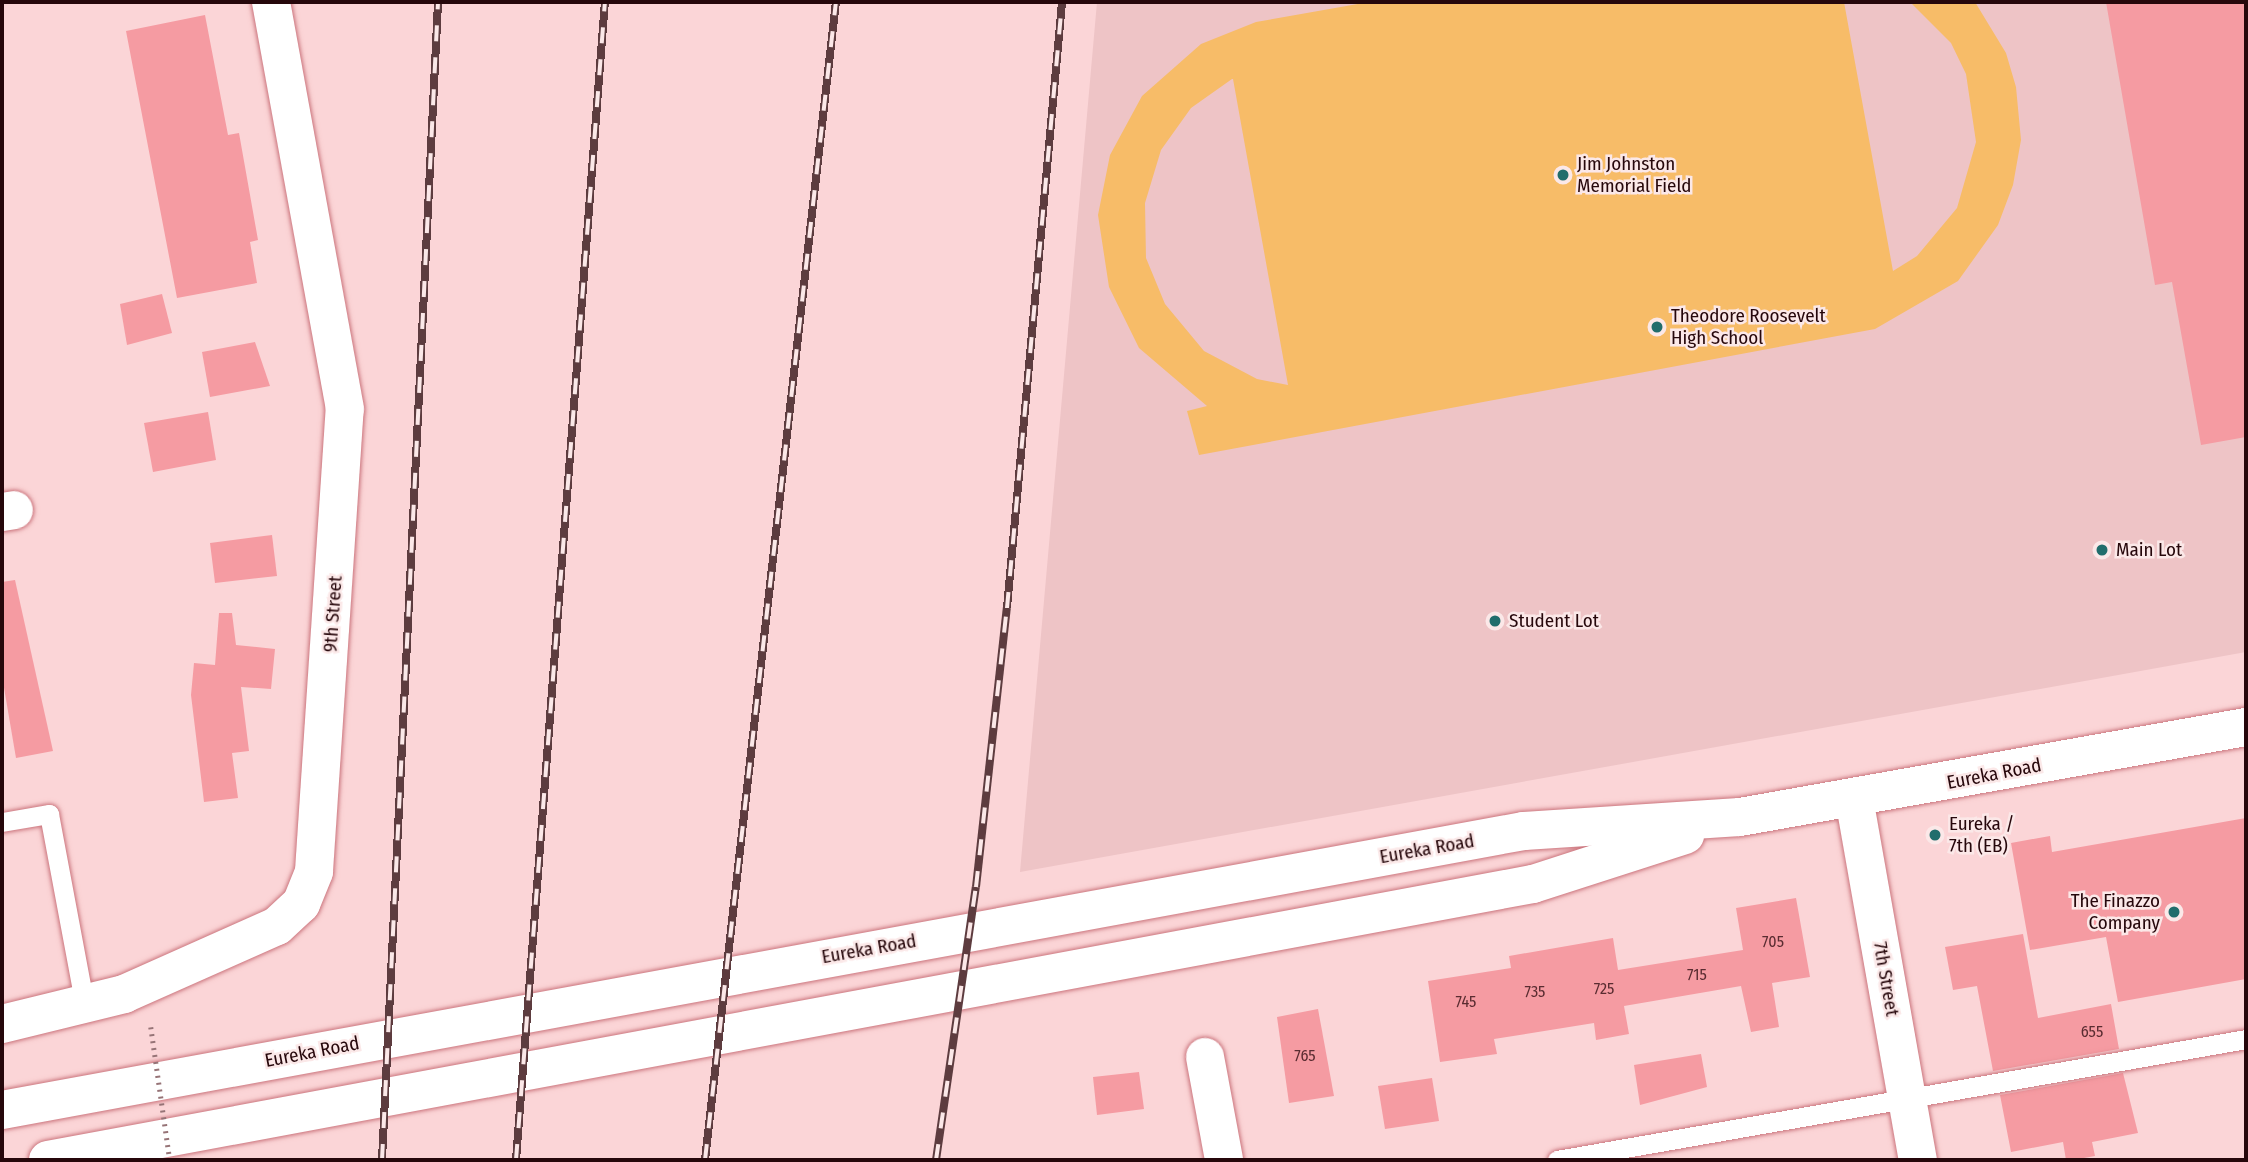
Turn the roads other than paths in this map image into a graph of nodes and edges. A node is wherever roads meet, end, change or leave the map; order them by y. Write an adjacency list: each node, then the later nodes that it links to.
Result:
1 (271, 2): 6 (main road, 9th Street)
2 (2246, 727): 3 (main road, Eureka Road)
3 (1854, 798): 4 (main road, Eureka Road); 10 (main road, 7th Street)
4 (1740, 817): 11 (main road, Eureka Road); 12 (main road, Eureka Road)
5 (2, 822): 6 (lane)
6 (85, 1007): 7 (main road, 9th Street)
7 (2, 1024)
8 (2246, 1039): 10 (lane)
9 (1205, 1057): 13 (main road)
10 (1906, 1097): 14 (lane); 15 (main road, 7th Street)
11 (2, 1110)
12 (47, 1160)
13 (1224, 1160)
14 (1557, 1160)
15 (1918, 1160)

